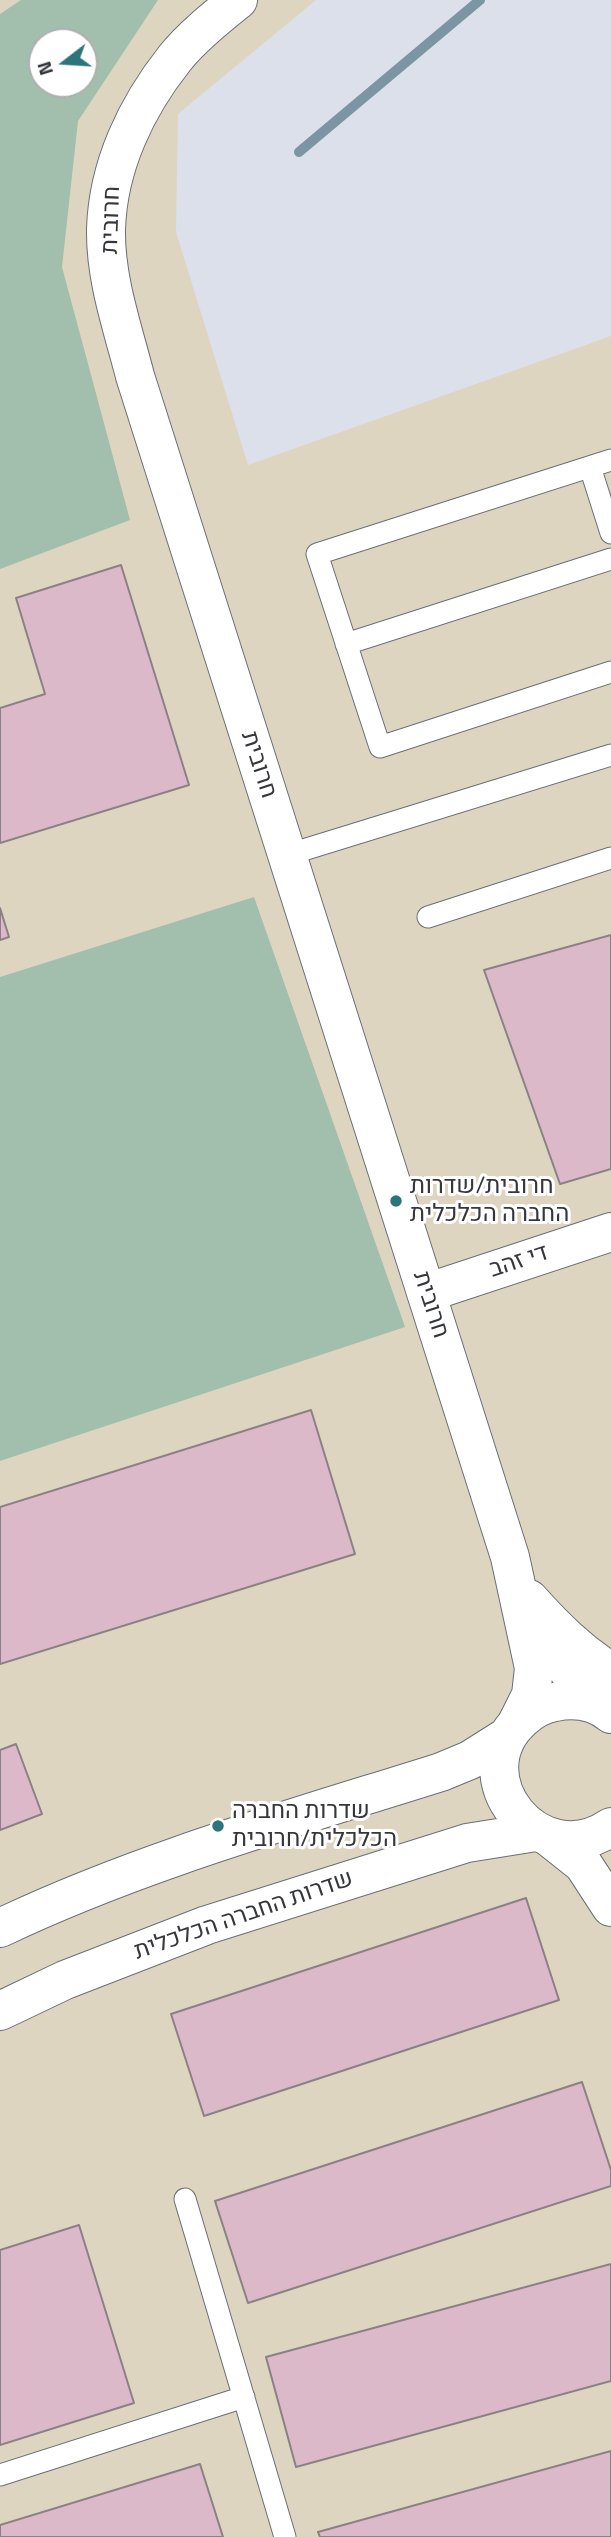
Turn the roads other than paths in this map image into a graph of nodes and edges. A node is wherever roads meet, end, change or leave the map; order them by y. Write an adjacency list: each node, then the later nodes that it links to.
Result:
1 (238, 0): 9 (street, חרובית)
2 (611, 460): 3 (lane)
3 (590, 467): 4 (lane); 6 (lane)
4 (611, 533)
5 (611, 559): 6 (lane)
6 (346, 645): 7 (lane)
7 (611, 671)
8 (611, 755): 9 (lane)
9 (287, 855): 13 (street, חרובית)
10 (611, 858): 11 (lane)
11 (428, 917)
12 (611, 1232): 13 (street, די זהב)
13 (426, 1293): 14 (street, חרובית)
14 (510, 1557): 15 (street, חרובית); 16 (street, חרובית)
15 (605, 1700): 16 (street)
16 (512, 1730): 18 (street, חרובית); 20 (street)
17 (611, 1827): 18 (street, שדרות החברה הכלכלית)
18 (543, 1835): 19 (street); 21 (street, שדרות החברה הכלכלית)
19 (611, 1907)
20 (0, 1928)
21 (0, 2011)
22 (185, 2199): 23 (lane)
23 (244, 2397): 24 (lane); 25 (lane)
24 (0, 2475)
25 (285, 2537)

